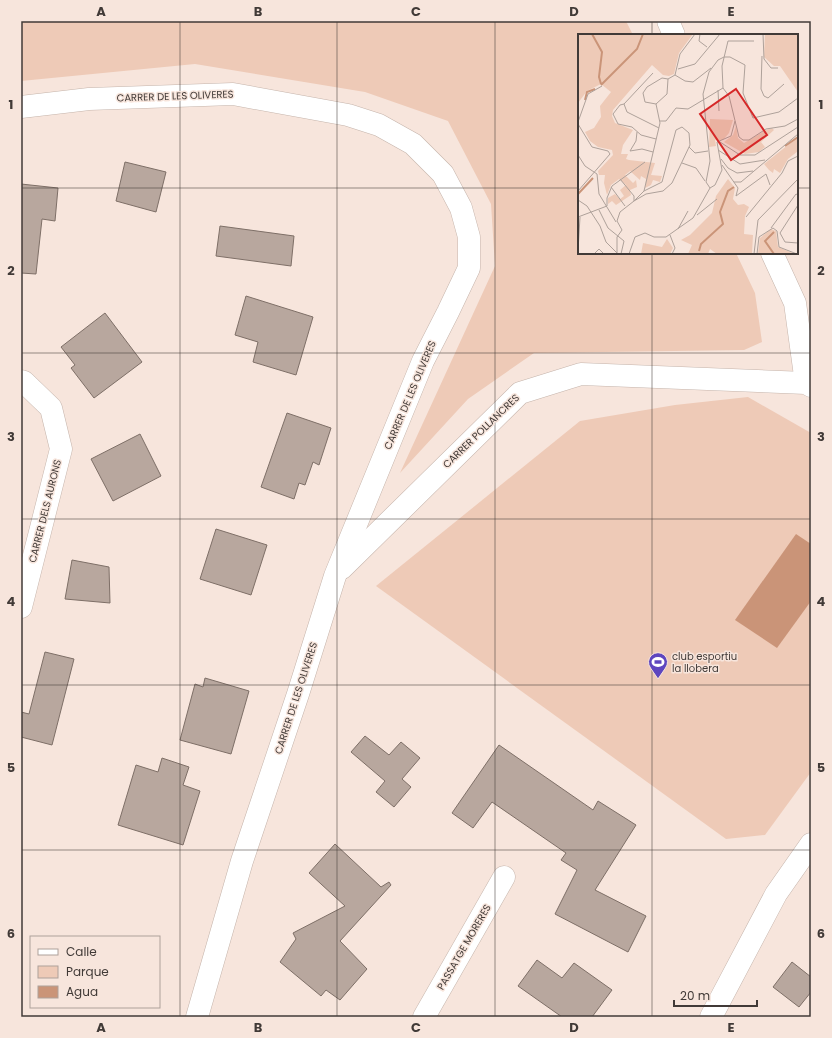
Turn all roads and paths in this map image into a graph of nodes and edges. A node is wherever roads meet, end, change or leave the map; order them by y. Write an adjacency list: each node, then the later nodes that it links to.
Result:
1 (668, 21): 2 (street)
2 (674, 34)
3 (21, 107): 7 (street, CARRER DE LES OLIVERES)
4 (772, 254): 6 (street)
5 (21, 381): 8 (street, CARRER DELS AURONS)
6 (808, 385): 7 (street, CARRER POLLANCRES)
7 (335, 576): 11 (street, CARRER DE LES OLIVERES)
8 (21, 607)
9 (811, 844): 13 (street)
10 (504, 877): 12 (street, PASSATGE MORERES)
11 (197, 1017)
12 (424, 1017)
13 (711, 1017)

